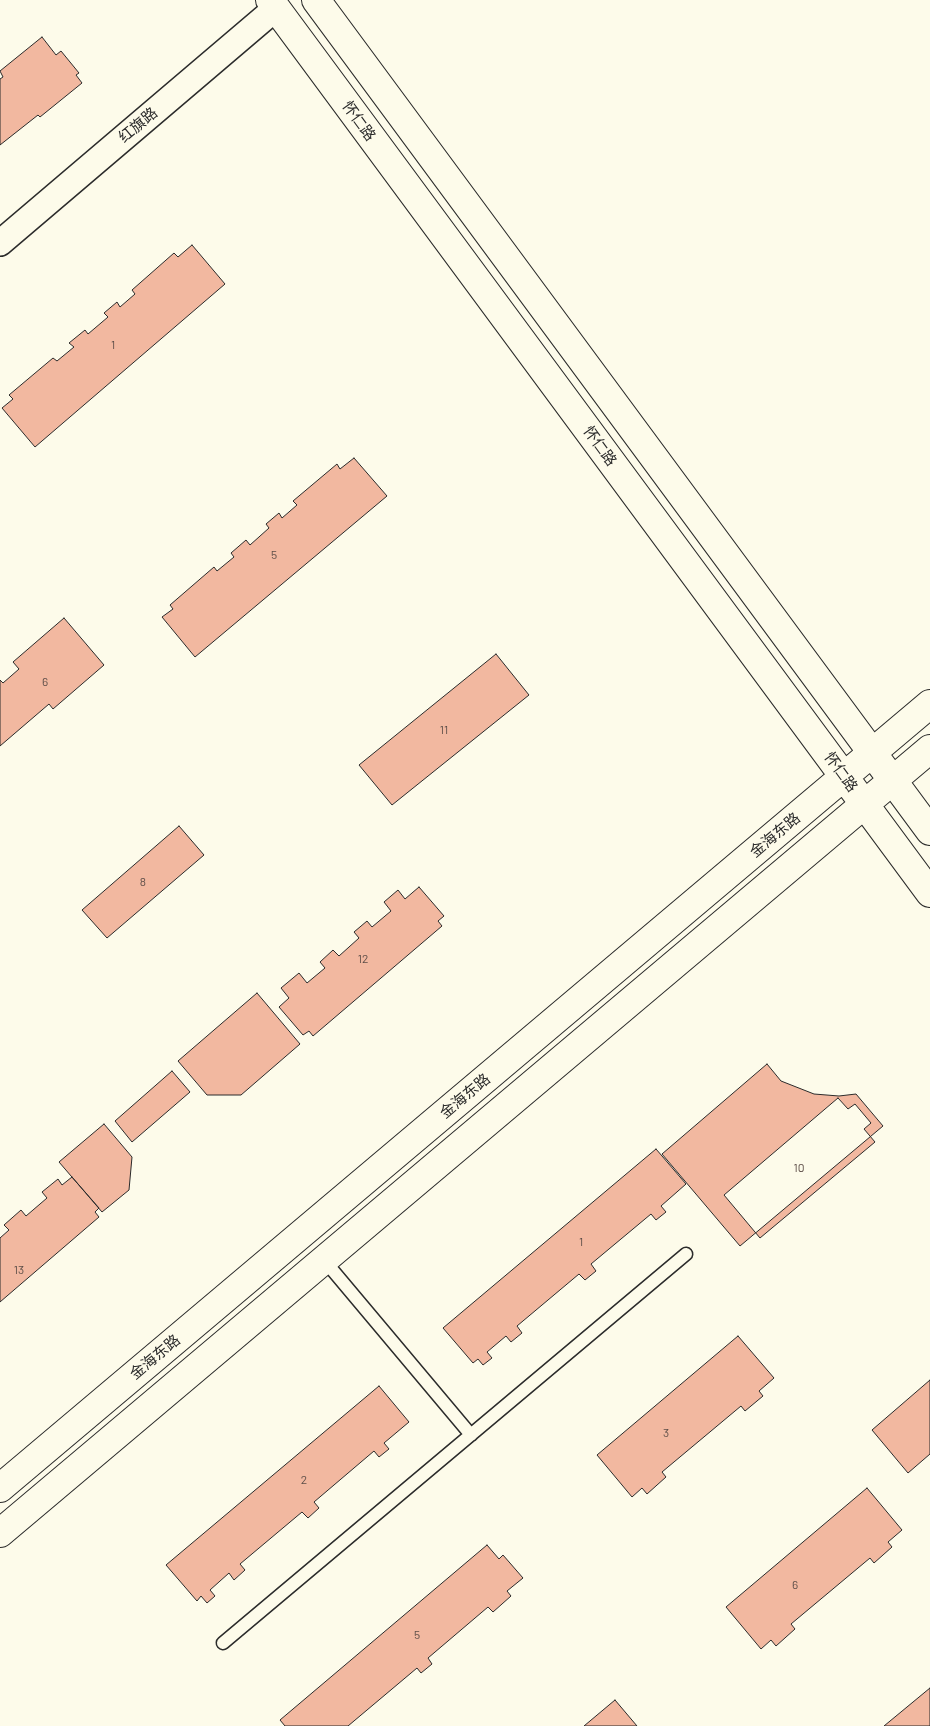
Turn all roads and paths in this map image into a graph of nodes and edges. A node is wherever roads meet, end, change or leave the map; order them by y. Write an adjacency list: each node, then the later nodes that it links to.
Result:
1 (316, 0): 6 (main road)
2 (273, 4): 3 (street, 红旗路); 7 (main road, 怀仁路)
3 (0, 243)
4 (930, 704): 6 (main road, 金海东路)
5 (930, 749): 8 (main road)
6 (872, 752): 7 (main road, 金海东路); 8 (main road)
7 (844, 776): 9 (main road, 怀仁路); 15 (main road, 金海东路)
8 (892, 780): 9 (main road); 10 (main road)
9 (864, 804): 11 (main road, 怀仁路); 13 (main road)
10 (930, 831)
11 (930, 893)
12 (686, 1254): 14 (lane)
13 (324, 1260): 14 (lane); 16 (main road)
14 (471, 1435): 17 (lane)
15 (0, 1488)
16 (0, 1533)
17 (223, 1643)

